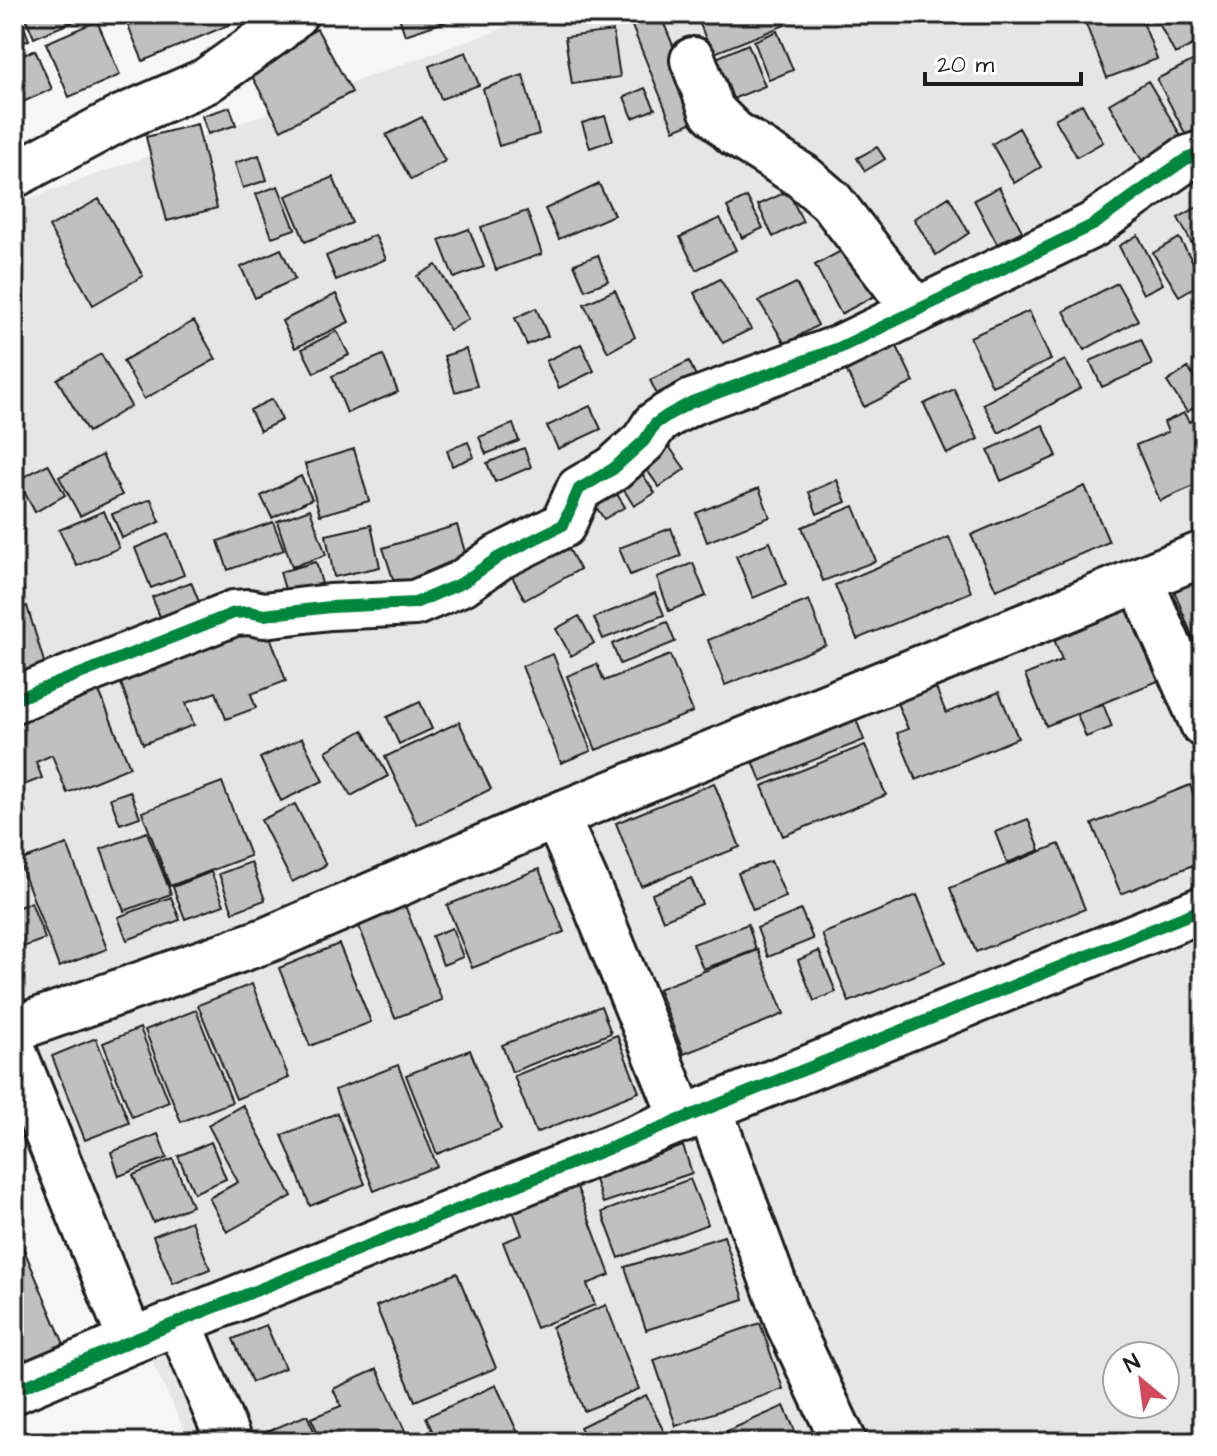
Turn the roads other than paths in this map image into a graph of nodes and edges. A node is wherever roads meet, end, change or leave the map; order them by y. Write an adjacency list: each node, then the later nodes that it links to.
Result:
1 (295, 14): 4 (street)
2 (693, 60): 5 (street)
3 (1203, 153): 5 (street)
4 (14, 175)
5 (916, 311): 8 (street)
6 (1203, 554): 7 (street)
7 (1140, 580): 9 (street); 10 (street)
8 (14, 700)
9 (1203, 724)
10 (556, 816): 12 (street); 14 (street)
11 (1203, 909): 14 (street)
12 (14, 1029)
13 (14, 1052): 16 (street)
14 (697, 1115): 15 (street); 19 (street)
15 (179, 1322): 16 (street); 18 (street)
16 (131, 1341): 17 (street)
17 (14, 1391)
18 (229, 1442)
19 (844, 1442)

